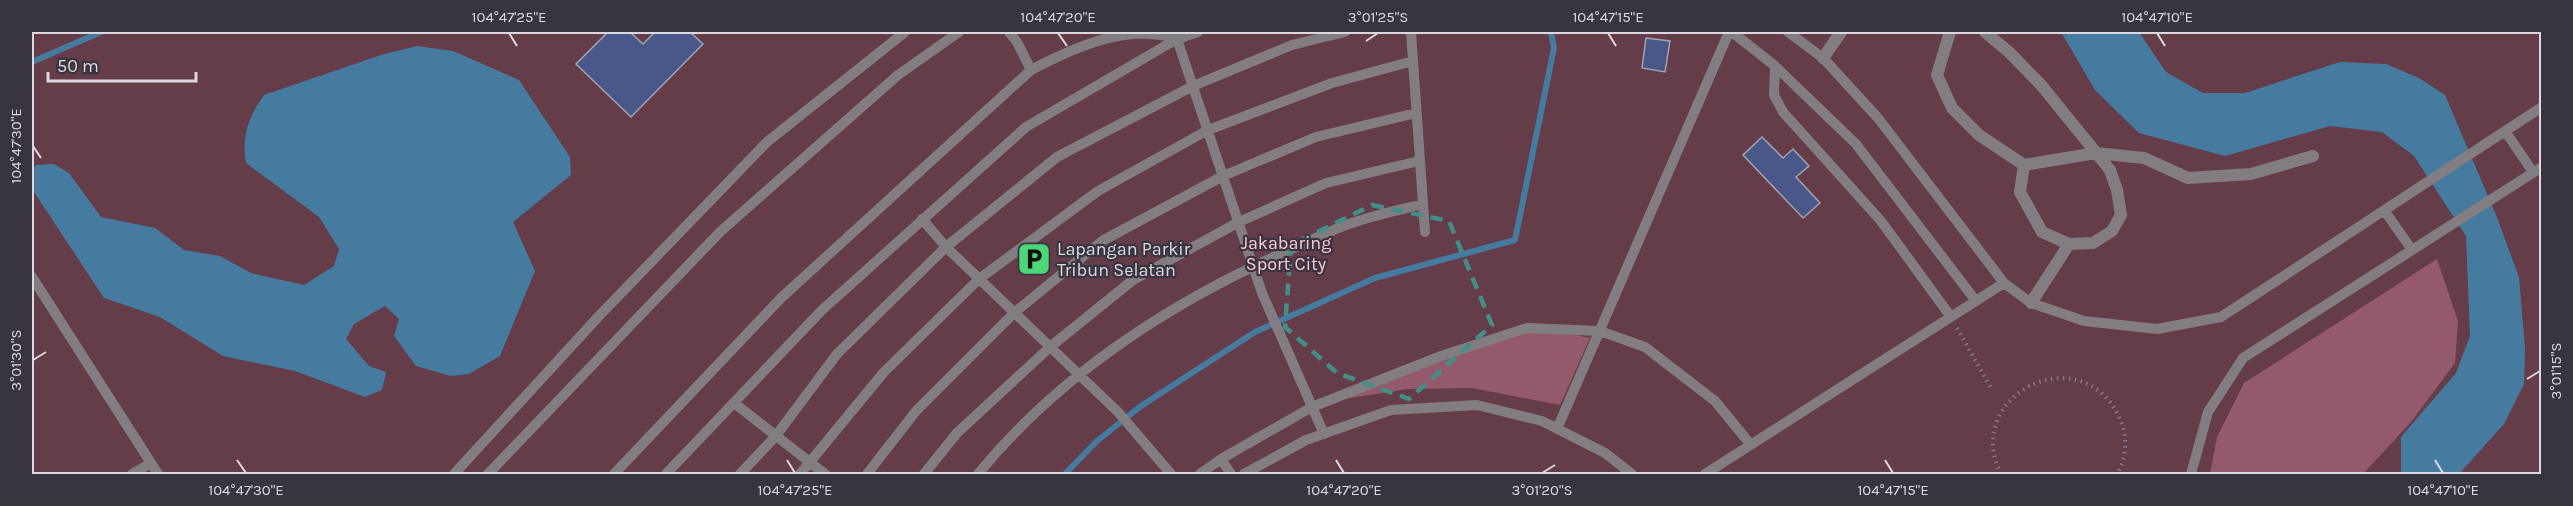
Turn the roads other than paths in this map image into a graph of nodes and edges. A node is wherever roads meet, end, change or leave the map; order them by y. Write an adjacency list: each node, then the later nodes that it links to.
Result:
1 (905, 32): 58 (lane)
2 (959, 32): 59 (lane)
3 (1009, 32): 16 (lane)
4 (1198, 32): 12 (lane)
5 (1345, 32): 17 (lane)
6 (1411, 32): 14 (lane)
7 (1730, 32): 15 (lane); 44 (lane)
8 (1788, 32): 13 (lane)
9 (1840, 32): 13 (street)
10 (1950, 32): 25 (street)
11 (1985, 32): 22 (street)
12 (1177, 39): 16 (lane); 17 (lane); 30 (lane)
13 (1823, 58): 39 (lane)
14 (1413, 62): 19 (lane); 20 (lane)
15 (1774, 66): 40 (lane); 43 (lane)
16 (1031, 70): 60 (lane)
17 (1193, 86): 20 (lane); 34 (lane)
18 (2541, 107): 21 (lane)
19 (1416, 113): 24 (lane); 27 (lane)
20 (1208, 130): 27 (lane); 38 (lane)
21 (2500, 134): 26 (lane); 29 (lane)
22 (2096, 153): 23 (street); 25 (street); 33 (street)
23 (2313, 156)
24 (1419, 161): 28 (lane); 31 (lane)
25 (2024, 165): 33 (street)
26 (2533, 173): 35 (lane)
27 (1223, 176): 31 (lane); 42 (lane)
28 (1423, 204): 32 (lane); 36 (lane)
29 (2384, 210): 35 (lane); 41 (lane)
30 (922, 219): 34 (lane); 47 (lane)
31 (1239, 222): 36 (lane); 45 (lane)
32 (1425, 232)
33 (2069, 243): 41 (street)
34 (946, 247): 38 (lane); 51 (lane)
35 (2412, 250): 74 (lane)
36 (1254, 266): 46 (lane); 48 (lane)
37 (32, 277): 54 (lane)
38 (979, 279): 42 (lane); 55 (lane)
39 (2004, 284): 40 (lane); 41 (lane)
40 (1976, 302): 43 (lane)
41 (2031, 303)
42 (1014, 313): 45 (lane); 65 (lane)
43 (1951, 317): 52 (lane)
44 (1600, 331): 48 (lane); 49 (lane); 52 (lane)
45 (1050, 347): 46 (lane); 66 (lane)
46 (1078, 373): 67 (lane); 68 (lane)
47 (734, 403): 51 (lane); 61 (lane)
48 (1312, 407): 50 (lane); 53 (lane)
49 (1557, 429): 50 (lane); 72 (lane)
50 (1324, 434): 71 (lane)
51 (775, 436): 55 (lane); 62 (lane)
52 (1751, 445): 73 (lane)
53 (1221, 459): 69 (lane); 70 (lane)
54 (151, 463): 56 (lane); 57 (lane)
55 (809, 463): 63 (lane); 64 (lane)
56 (132, 474)
57 (158, 474)
58 (454, 474)
59 (488, 474)
60 (614, 474)
61 (666, 474)
62 (740, 474)
63 (800, 474)
64 (825, 474)
65 (867, 474)
66 (924, 474)
67 (978, 474)
68 (1171, 474)
69 (1200, 474)
70 (1232, 474)
71 (1244, 474)
72 (1632, 474)
73 (1705, 474)
74 (2191, 474)

